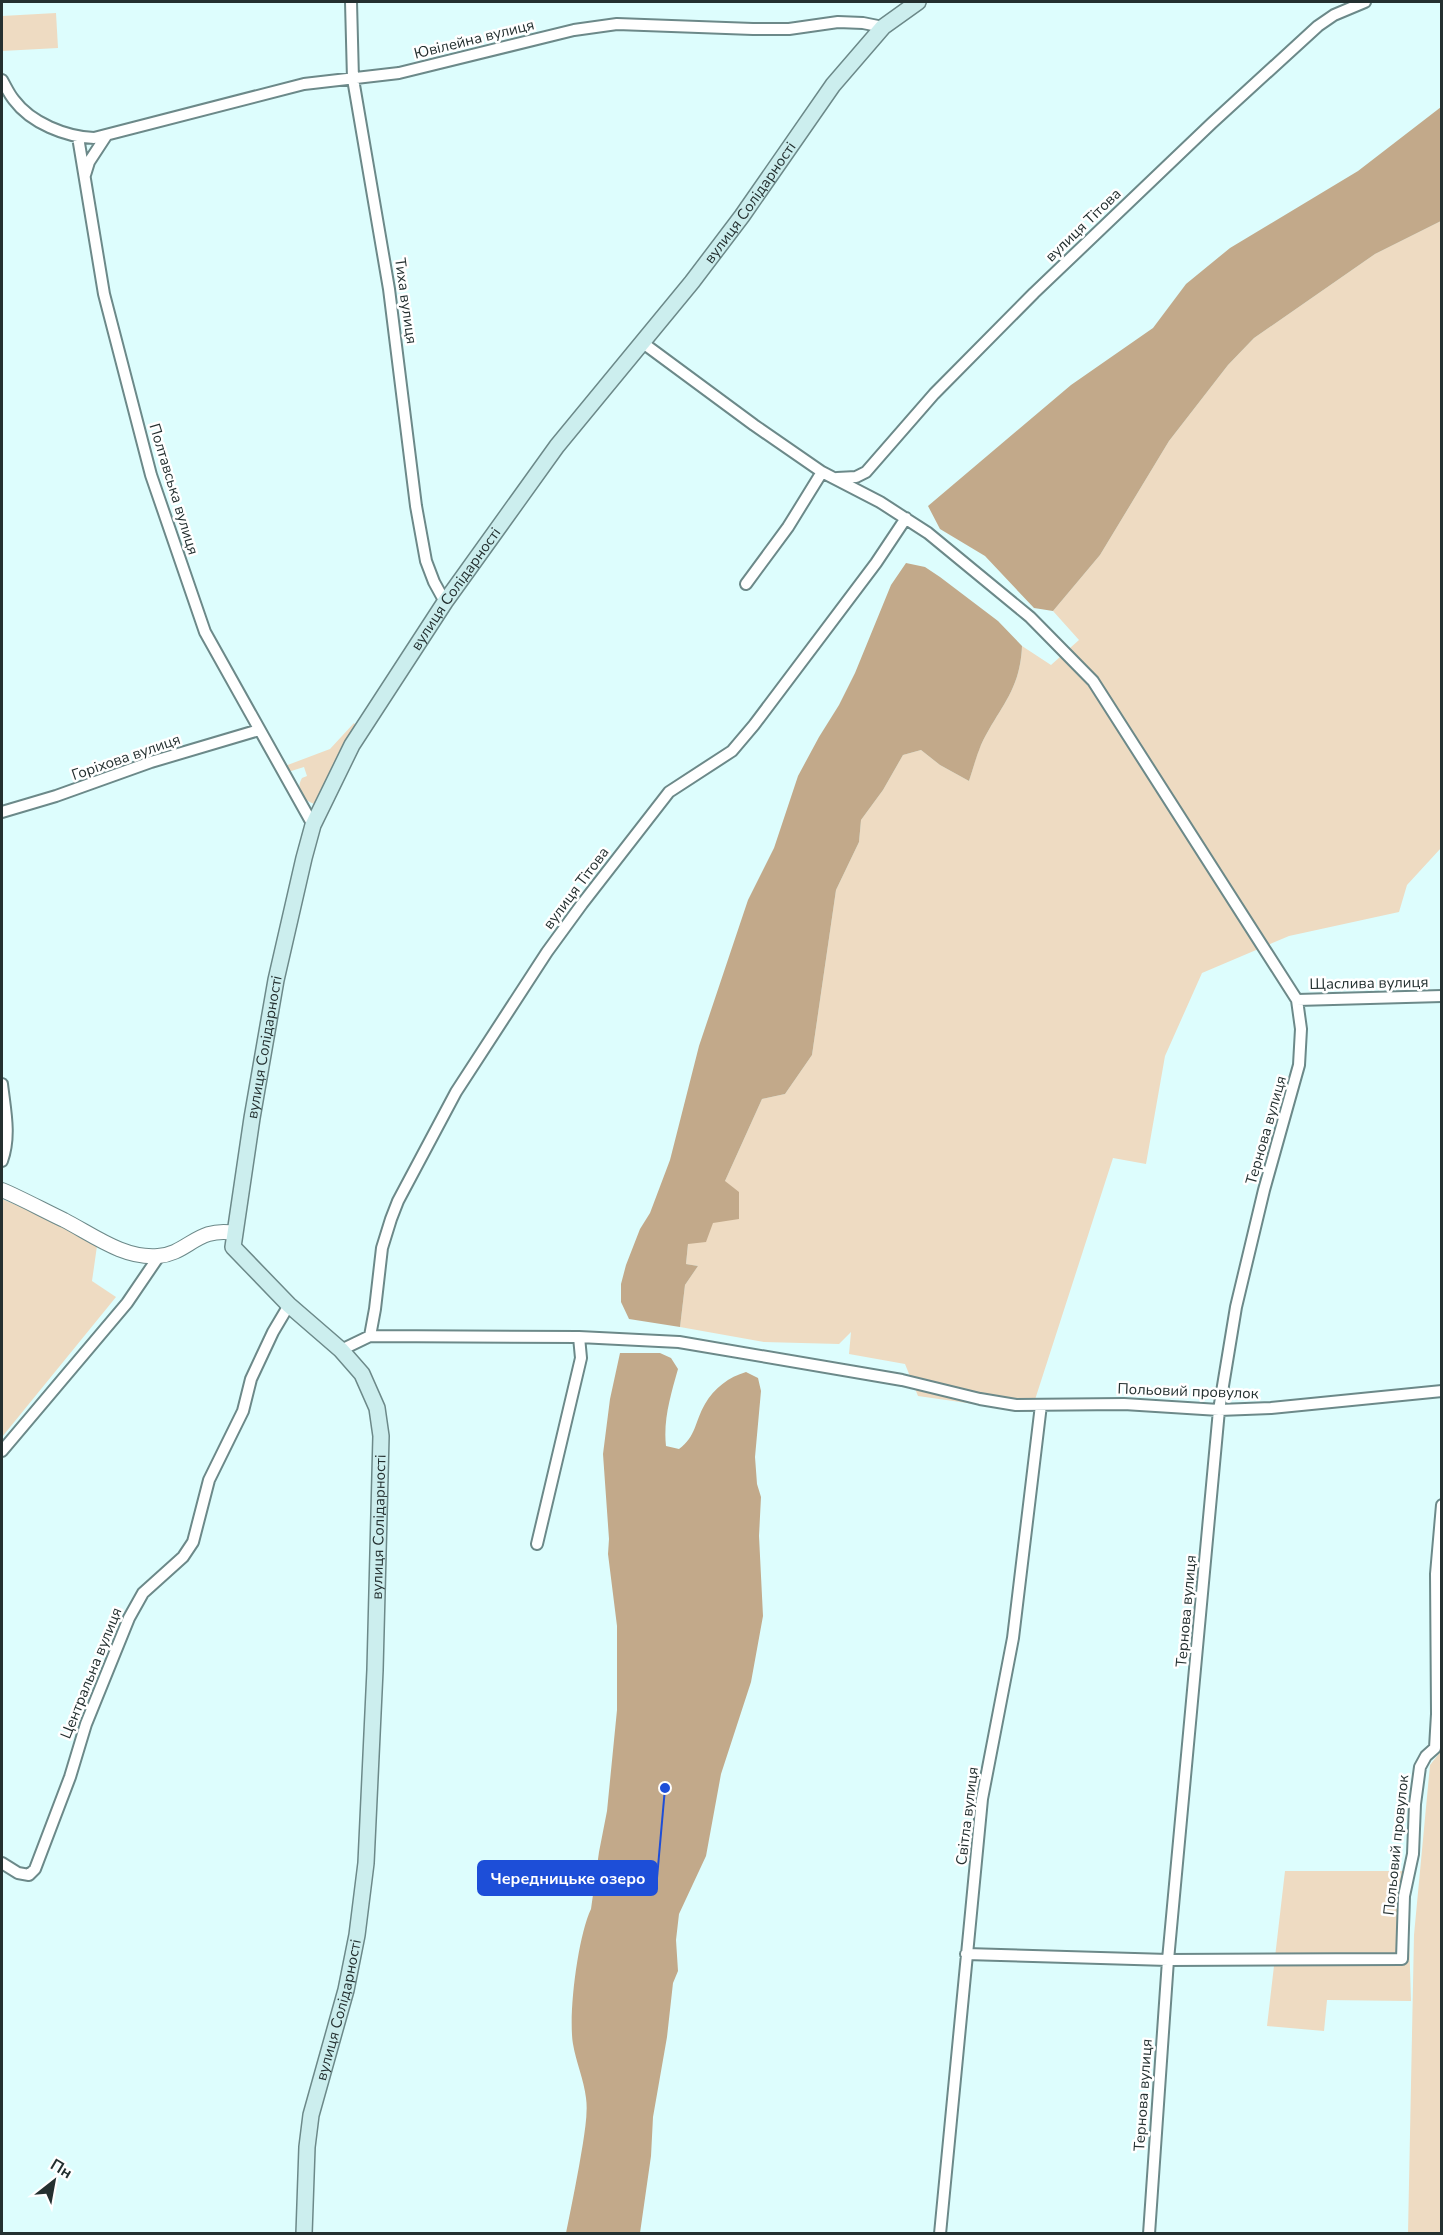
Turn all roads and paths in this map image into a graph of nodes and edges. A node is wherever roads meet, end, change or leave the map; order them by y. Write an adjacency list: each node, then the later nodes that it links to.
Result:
1 (351, 2): 5 (street, Тиха вулиця)
2 (918, 2): 4 (main road, вулиця Солідарності)
3 (1365, 2): 12 (street, вулиця Тітова)
4 (883, 27): 5 (street, Ювілейна вулиця); 10 (main road, вулиця Солідарності)
5 (353, 79): 7 (street, Ювілейна вулиця); 15 (street, Тиха вулиця)
6 (2, 80): 8 (street)
7 (106, 136): 8 (street, Ювілейна вулиця); 9 (street)
8 (78, 137): 9 (street, Полтавська вулиця)
9 (85, 176): 16 (street, Полтавська вулиця)
10 (643, 343): 11 (street); 15 (main road, вулиця Солідарності)
11 (822, 472): 12 (street); 14 (street)
12 (834, 477): 13 (street)
13 (906, 518): 20 (street); 27 (street, вулиця Тітова)
14 (746, 584)
15 (445, 602): 18 (main road, вулиця Солідарності)
16 (259, 730): 17 (street, Горіхова вулиця); 18 (street, Полтавська вулиця)
17 (2, 812)
18 (313, 825): 24 (main road, вулиця Солідарності)
19 (1442, 996): 20 (street, Щаслива вулиця)
20 (1297, 1000): 32 (street, Тернова вулиця)
21 (2, 1084): 22 (street)
22 (2, 1161)
23 (2, 1190): 25 (street)
24 (235, 1233): 25 (street); 26 (main road, вулиця Солідарності)
25 (159, 1256): 33 (street)
26 (289, 1305): 29 (main road, вулиця Солідарності); 37 (street, Центральна вулиця)
27 (370, 1336): 28 (street, Польовий провулок); 29 (street)
28 (579, 1337): 31 (street, Польовий провулок); 35 (street)
29 (341, 1350): 40 (main road, вулиця Солідарності)
30 (1442, 1391): 32 (street, Польовий провулок)
31 (1041, 1405): 32 (street, Польовий провулок); 38 (street, Світла вулиця)
32 (1219, 1410): 39 (street, Тернова вулиця)
33 (2, 1450)
34 (1442, 1505): 36 (street, Польовий провулок)
35 (537, 1544)
36 (1438, 1748): 39 (street, Польовий провулок)
37 (2, 1863)
38 (966, 1954): 39 (street); 41 (street, Світла вулиця)
39 (1168, 1960): 42 (street, Тернова вулиця)
40 (304, 2234)
41 (940, 2234)
42 (1149, 2234)

